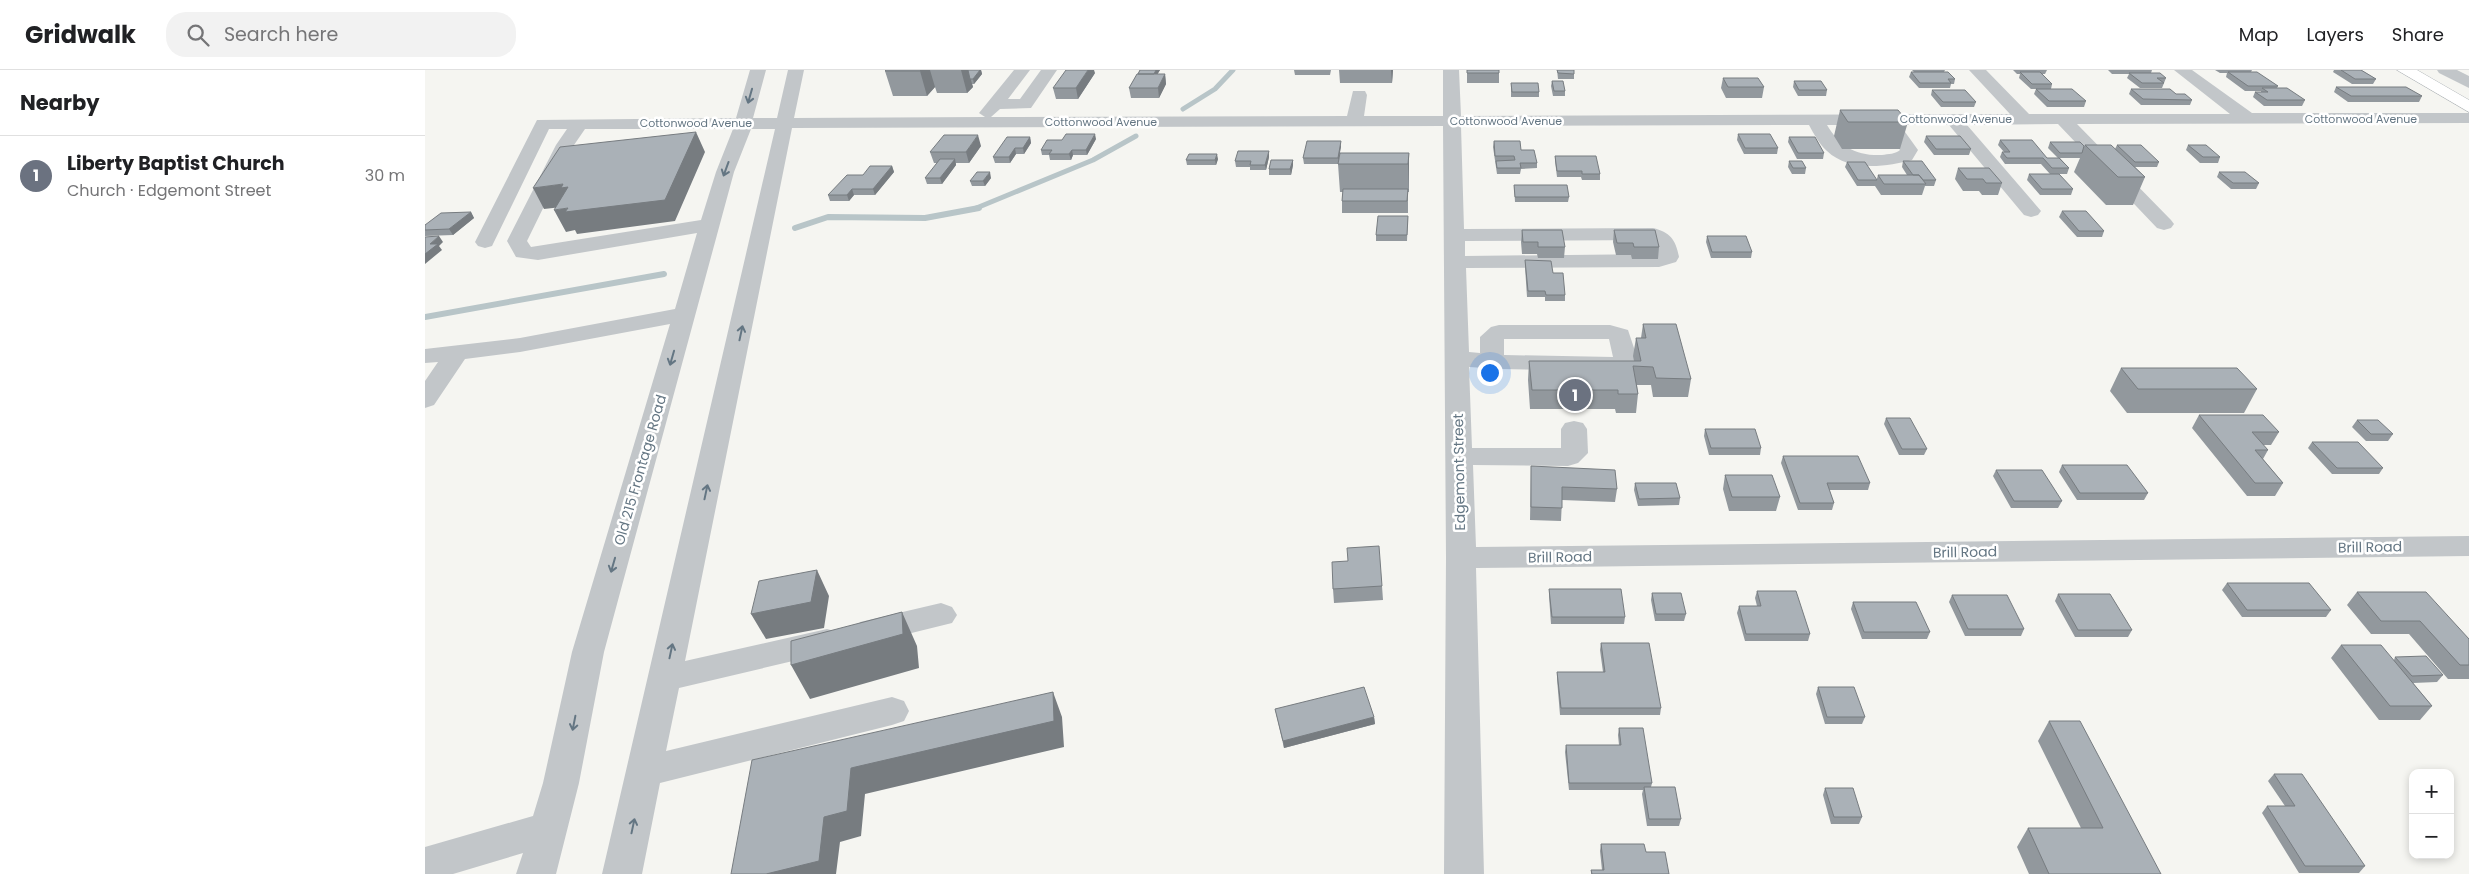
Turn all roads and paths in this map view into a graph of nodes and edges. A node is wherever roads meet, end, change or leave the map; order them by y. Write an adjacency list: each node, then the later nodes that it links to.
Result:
1 (758, 70): 25 (street, Old 215 Frontage Road, one-way to 25)
2 (796, 70): 14 (street)
3 (1022, 70): 12 (street)
4 (1049, 70): 12 (street)
5 (1451, 70): 23 (street, Edgemont Street)
6 (1977, 70): 17 (street)
7 (2182, 70): 19 (street)
8 (2405, 70): 13 (main road)
9 (2445, 70): 10 (street)
10 (2469, 83)
11 (1359, 95): 22 (street)
12 (995, 104): 24 (street)
13 (2469, 107)
14 (786, 115): 24 (street, Cottonwood Avenue); 25 (street, Cottonwood Avenue); 44 (street, one-way to 14)
15 (2469, 118): 19 (street, Cottonwood Avenue)
16 (1953, 119): 17 (street, Cottonwood Avenue); 21 (street, Cottonwood Avenue); 27 (street)
17 (2024, 119): 18 (street, Cottonwood Avenue)
18 (2062, 119): 19 (street, Cottonwood Avenue); 28 (street)
19 (2248, 119)
20 (1815, 120): 21 (street, Cottonwood Avenue); 21 (street); 23 (street, Cottonwood Avenue)
21 (1888, 120)
22 (1355, 121): 23 (street, Cottonwood Avenue); 24 (street, Cottonwood Avenue)
23 (1451, 121): 30 (street, Edgemont Street)
24 (981, 122)
25 (743, 123): 26 (street, Cottonwood Avenue); 29 (street, Old 215 Frontage Road, one-way to 29)
26 (580, 124): 29 (street); 31 (street, Cottonwood Avenue)
27 (2031, 211)
28 (2164, 224)
29 (710, 225): 33 (street, Old 215 Frontage Road)
30 (1454, 235): 32 (street, Edgemont Street); 32 (street)
31 (485, 242)
32 (1455, 262): 36 (street, Edgemont Street)
33 (684, 314): 34 (street); 47 (street, Old 215 Frontage Road, one-way to 47)
34 (457, 352): 35 (street); 38 (street)
35 (425, 356)
36 (1457, 359): 37 (street); 40 (street, Edgemont Street)
37 (1493, 361): 37 (street)
38 (425, 400)
39 (1574, 429): 40 (street)
40 (1459, 456): 42 (street, Edgemont Street)
41 (2469, 546): 42 (street, Brill Road)
42 (1461, 558): 51 (street, Edgemont Street)
43 (941, 615): 44 (street)
44 (665, 678): 46 (street)
45 (892, 711): 46 (street)
46 (644, 772): 50 (street, one-way to 46)
47 (549, 828): 48 (street); 49 (street, Old 215 Frontage Road)
48 (425, 865)
49 (536, 874)
50 (622, 874)
51 (1463, 874)

